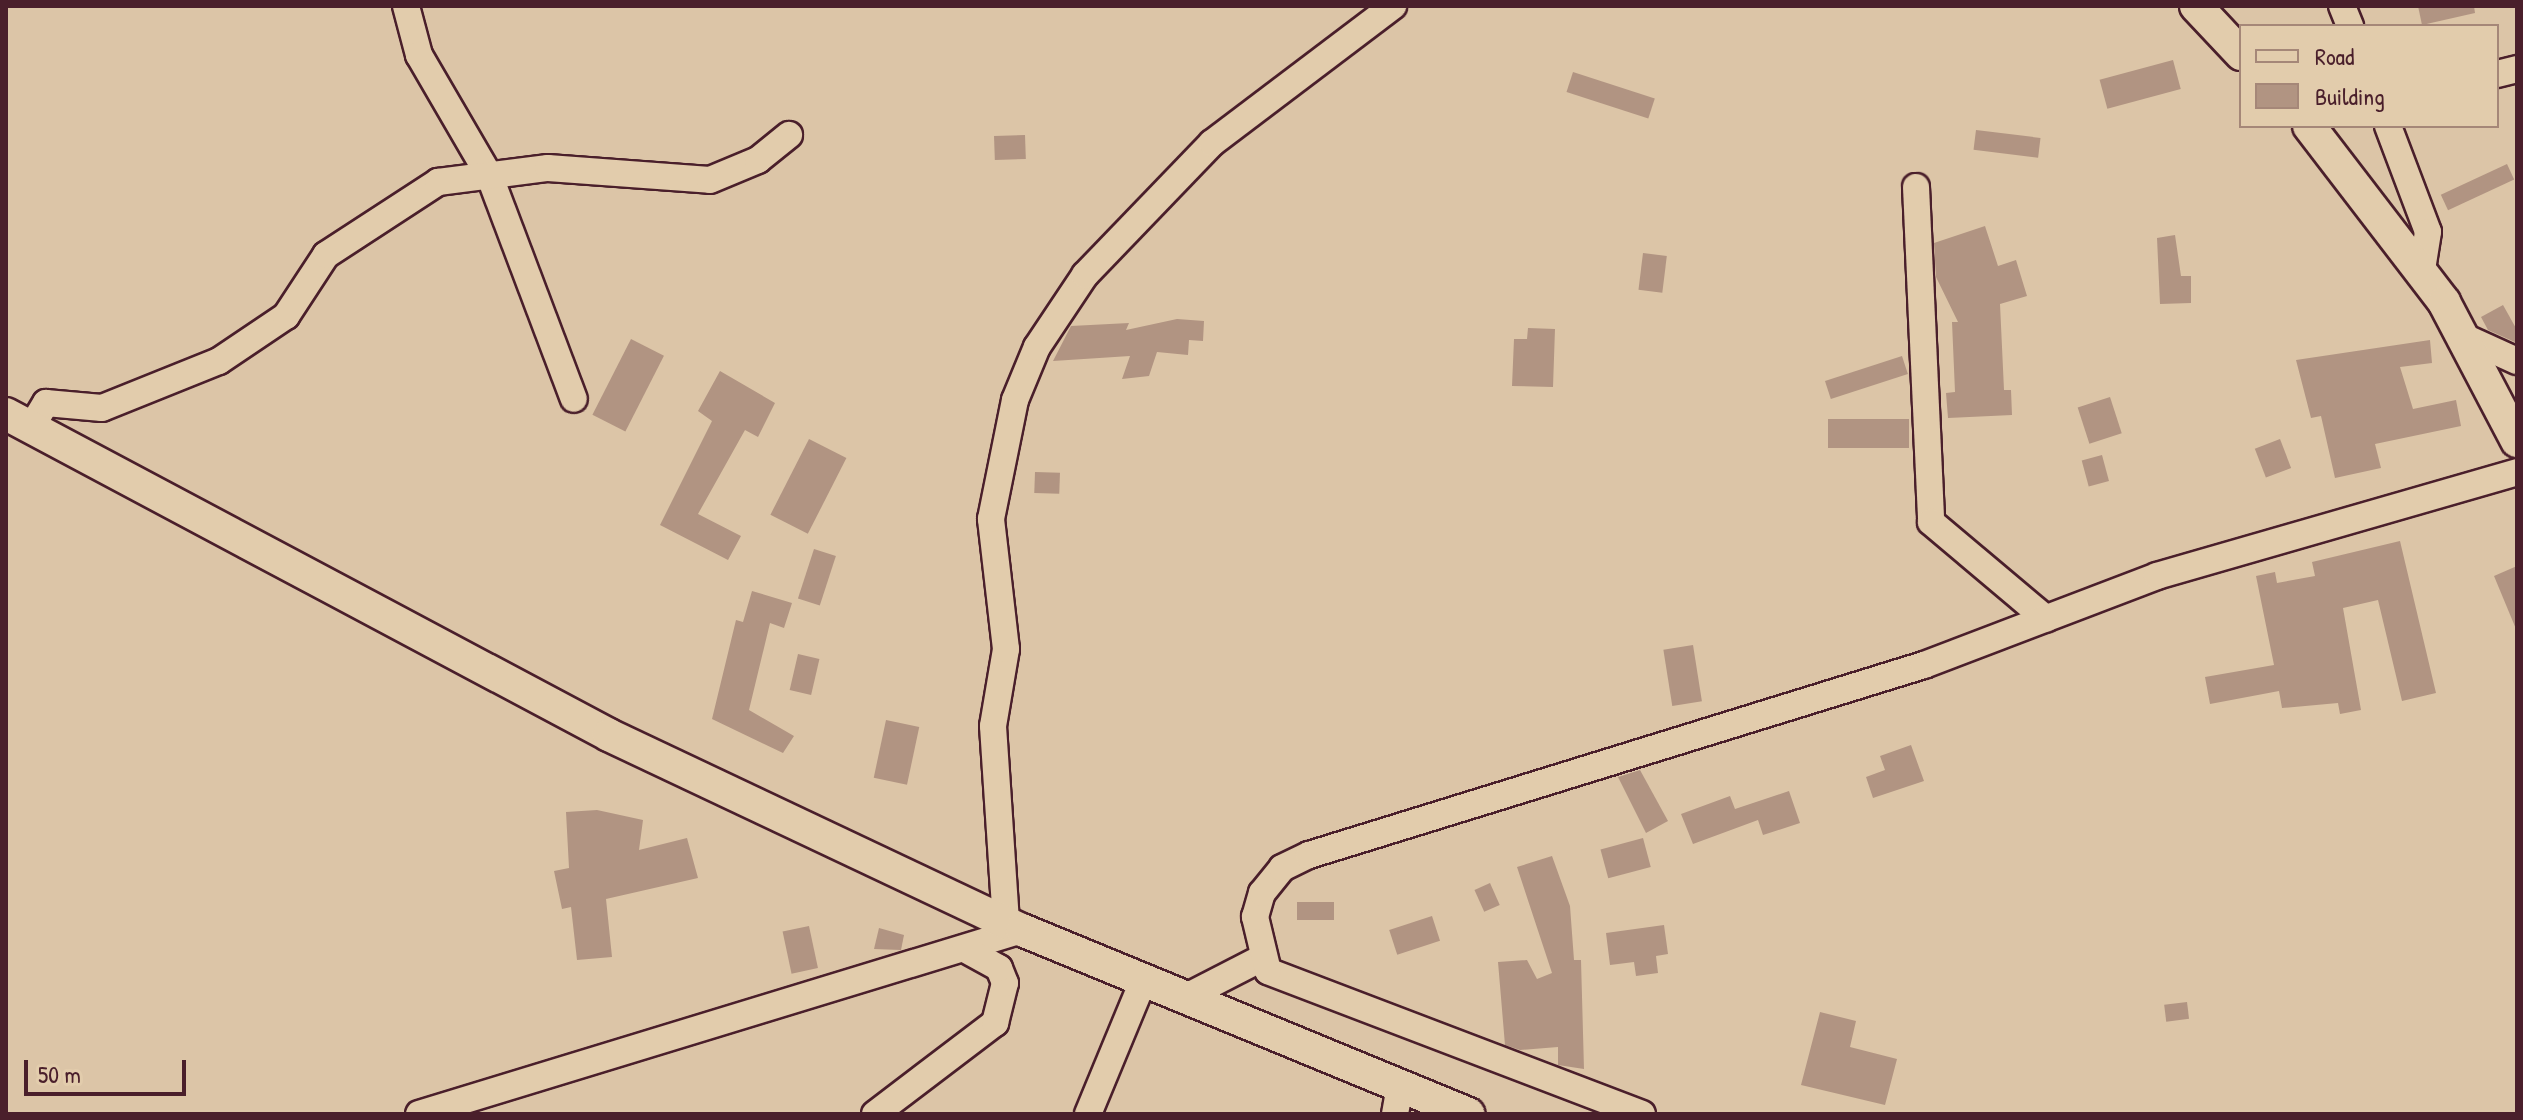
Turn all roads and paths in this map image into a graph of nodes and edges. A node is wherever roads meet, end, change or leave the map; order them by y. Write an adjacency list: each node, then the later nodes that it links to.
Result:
1 (406, 6): 8 (street)
2 (1393, 6): 18 (street)
3 (2196, 6): 4 (main road)
4 (2239, 52)
5 (2311, 128): 10 (main road)
6 (2389, 128): 10 (street)
7 (789, 135): 8 (street)
8 (490, 177): 13 (street); 14 (street)
9 (1916, 187): 17 (street)
10 (2422, 269): 11 (main road)
11 (2464, 337): 12 (street); 15 (main road)
12 (2517, 361)
13 (574, 399)
14 (19, 420): 18 (main road)
15 (2517, 441)
16 (2517, 472): 17 (street)
17 (2046, 619): 20 (street)
18 (1014, 926): 19 (street); 21 (main road)
19 (965, 949): 24 (street); 25 (street)
20 (1262, 958): 22 (street); 28 (street)
21 (1143, 981): 22 (main road); 26 (street)
22 (1186, 997): 23 (main road)
23 (1397, 1100): 27 (main road)
24 (419, 1114)
25 (875, 1114)
26 (1088, 1114)
27 (1469, 1114)
28 (1642, 1114)

